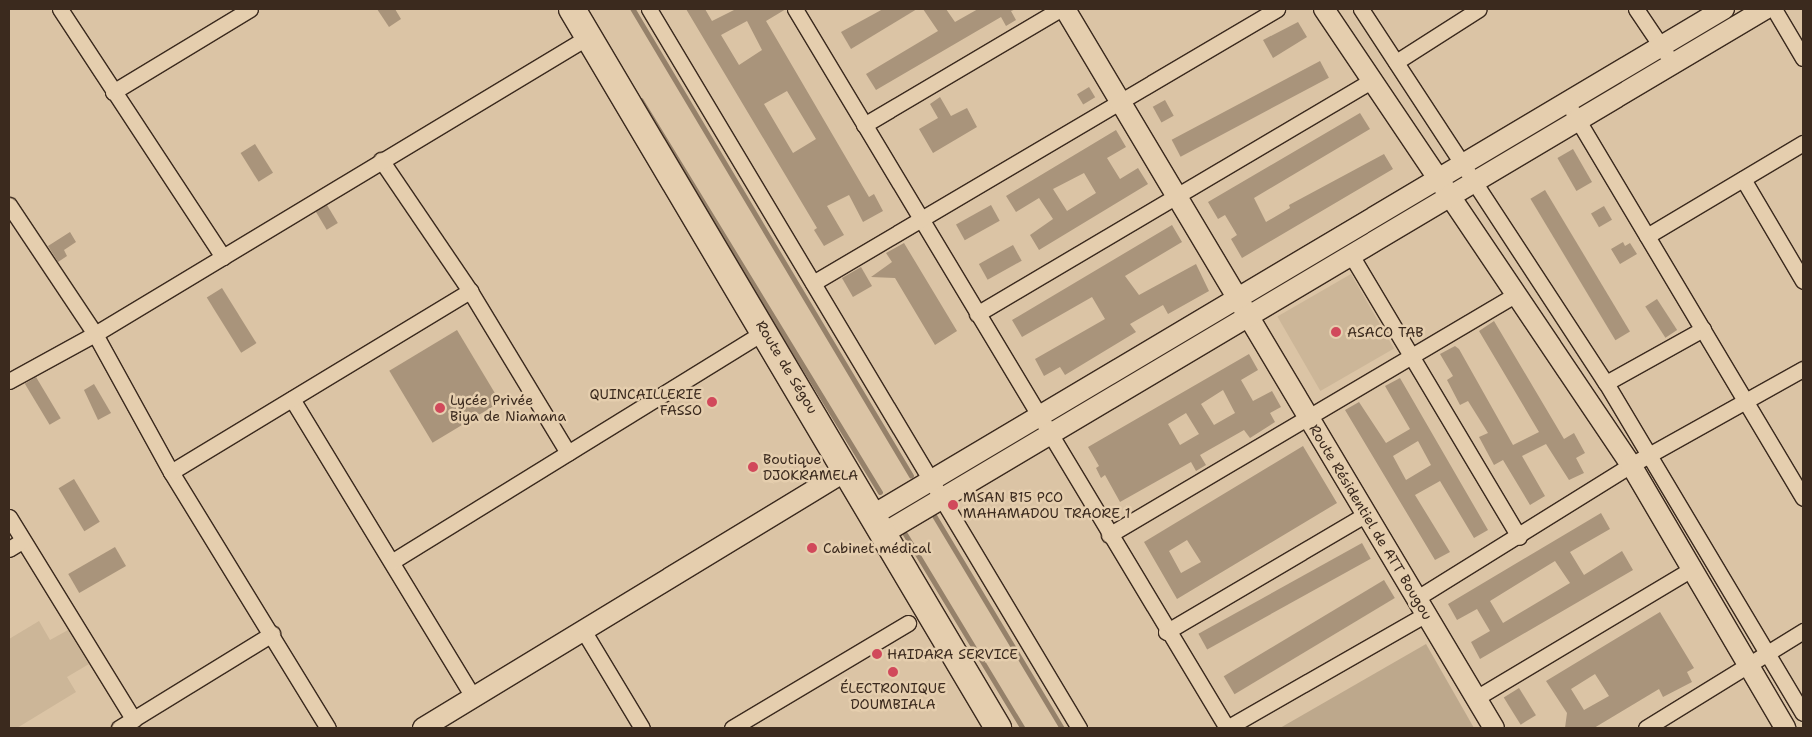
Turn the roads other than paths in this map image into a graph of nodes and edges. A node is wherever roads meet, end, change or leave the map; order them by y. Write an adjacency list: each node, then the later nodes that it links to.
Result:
1 (60, 9): 22 (street)
2 (250, 9): 22 (street)
3 (572, 9): 16 (highway, Route de Ségou)
4 (649, 9): 41 (street)
5 (1060, 9): 26 (street)
6 (1065, 9): 23 (street, Route Résidentiel de ATT Bougou)
7 (1277, 9): 23 (street)
8 (1324, 9): 21 (street)
9 (1361, 9): 19 (street)
10 (1478, 9): 19 (street)
11 (1636, 9): 17 (street)
12 (1724, 9): 17 (street)
13 (1765, 9): 20 (street)
14 (1774, 9): 18 (street)
15 (801, 11): 26 (street)
16 (591, 35): 28 (street); 48 (highway, Route de Ségou)
17 (1661, 46): 20 (street); 24 (street)
18 (1803, 58)
19 (1396, 62): 29 (street)
20 (1672, 64): 25 (street)
21 (1372, 80): 30 (street); 33 (street)
22 (113, 92): 39 (street)
23 (1120, 101): 33 (street, Route Résidentiel de ATT Bougou); 36 (street)
24 (1567, 102): 25 (street); 29 (street)
25 (1578, 120): 32 (street); 37 (street)
26 (864, 124): 36 (street)
27 (1803, 144): 31 (street)
28 (381, 160): 39 (street); 42 (street)
29 (1464, 163): 30 (street); 32 (street)
30 (1437, 179): 34 (street); 44 (street)
31 (1743, 179): 37 (street); 40 (street)
32 (1476, 181): 34 (street); 53 (street)
33 (1176, 195): 44 (street, Route Résidentiel de ATT Bougou); 45 (street)
34 (1449, 197): 38 (street); 43 (street)
35 (9, 205): 49 (street)
36 (921, 220): 41 (street); 45 (street)
37 (1647, 236): 47 (street)
38 (1351, 255): 46 (street); 50 (street)
39 (223, 257): 49 (street)
40 (1803, 281)
41 (813, 283): 64 (street)
42 (470, 290): 54 (street); 59 (street)
43 (1516, 294): 50 (street); 61 (street)
44 (1238, 298): 46 (street, Route Résidentiel de ATT Bougou); 56 (street)
45 (976, 314): 56 (street)
46 (1249, 316): 57 (street, Route Résidentiel de ATT Bougou); 58 (street)
47 (1703, 329): 53 (street); 55 (street)
48 (765, 331): 59 (street); 62 (highway, Route de Ségou)
49 (95, 334): 52 (street); 63 (street)
50 (1412, 356): 57 (street); 71 (street)
51 (1803, 369): 55 (street)
52 (9, 382)
53 (1606, 383): 60 (street)
54 (292, 399): 63 (street); 74 (street)
55 (1746, 403): 60 (street); 65 (street)
56 (1038, 417): 58 (street); 64 (street)
57 (1308, 417): 67 (street, Route Résidentiel de ATT Bougou); 70 (street)
58 (1049, 435): 66 (street); 70 (street)
59 (568, 453): 74 (street)
60 (1649, 456): 61 (street); 82 (street)
61 (1631, 465): 71 (street); 75 (street)
62 (848, 470): 69 (highway, Route de Ségou); 78 (street)
63 (171, 472): 81 (street)
64 (930, 481): 66 (street); 69 (street)
65 (1803, 498)
66 (941, 499): 69 (street); 94 (street)
67 (1366, 514): 76 (street, Route Résidentiel de ATT Bougou); 80 (street)
68 (9, 517): 72 (street)
69 (879, 524): 93 (highway, Route de Ségou)
70 (1108, 536): 80 (street)
71 (1519, 537): 76 (street)
72 (22, 541): 73 (street); 87 (street)
73 (9, 549)
74 (393, 561): 84 (street)
75 (1693, 568): 83 (street); 85 (street)
76 (1422, 606): 85 (street, Route Résidentiel de ATT Bougou); 95 (street)
77 (908, 623): 92 (street)
78 (584, 630): 84 (street); 91 (street)
79 (1803, 631): 82 (street)
80 (1166, 632): 95 (street)
81 (272, 634): 87 (street); 89 (street)
82 (1768, 653): 83 (street); 86 (street)
83 (1748, 665): 97 (street); 98 (street)
84 (474, 698): 90 (street)
85 (1476, 698): 96 (street, Route Résidentiel de ATT Bougou)
86 (1803, 713)
87 (134, 720): 88 (street)
88 (120, 728)
89 (328, 728)
90 (423, 728)
91 (642, 728)
92 (732, 728)
93 (998, 728)
94 (1080, 728)
95 (1227, 728)
96 (1494, 728)
97 (1646, 728)
98 (1785, 728)

